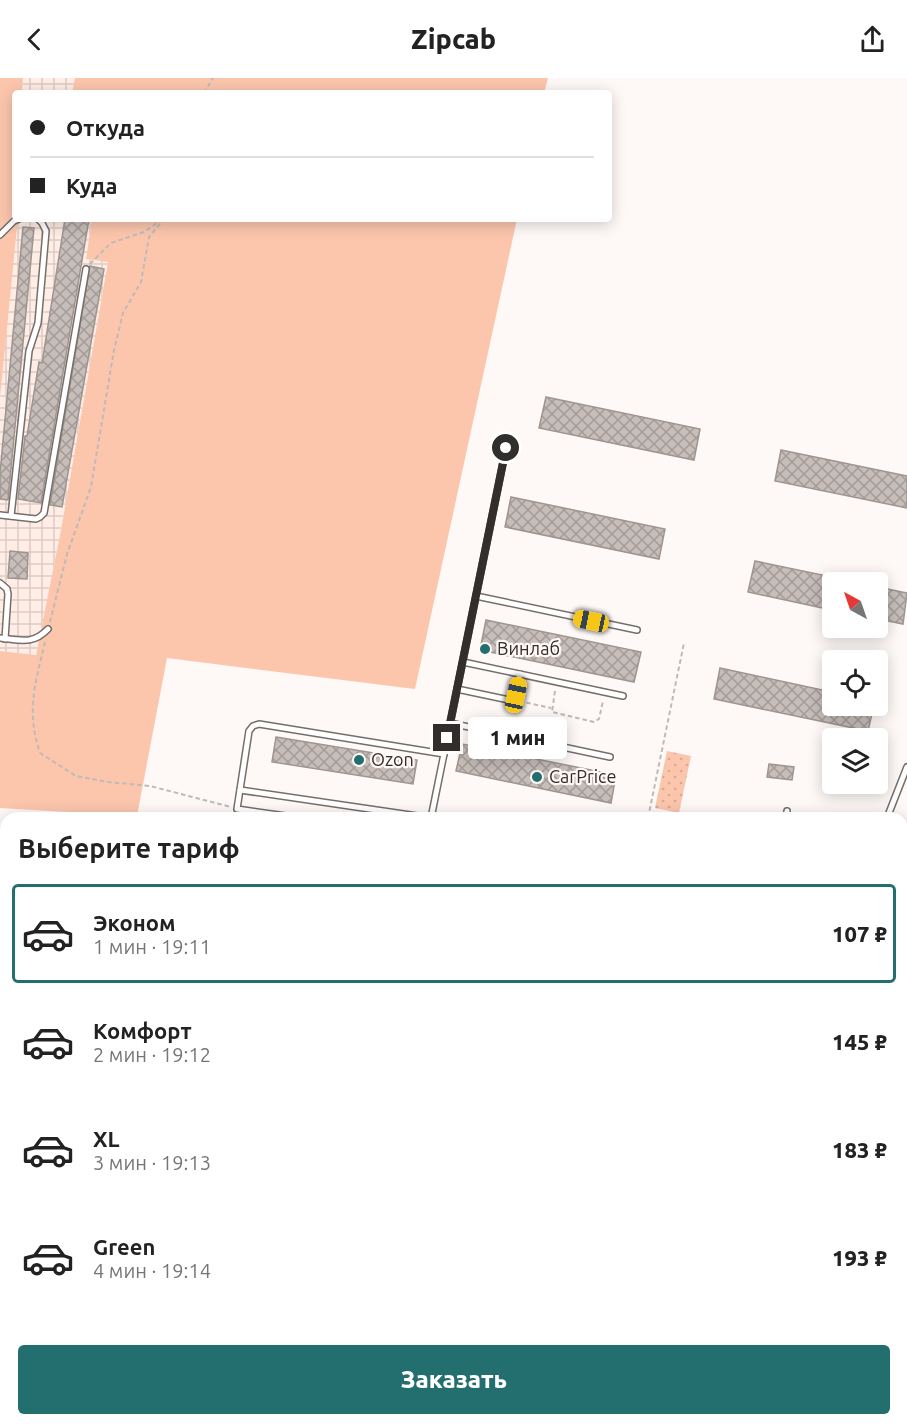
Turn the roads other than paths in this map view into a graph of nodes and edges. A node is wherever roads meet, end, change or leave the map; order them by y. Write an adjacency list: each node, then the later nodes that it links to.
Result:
1 (13, 222): 3 (lane)
2 (41, 222): 7 (lane)
3 (0, 235)
4 (86, 269): 7 (lane)
5 (506, 448): 9 (lane)
6 (0, 515): 7 (lane)
7 (11, 516)
8 (0, 582): 12 (lane)
9 (476, 596): 11 (lane); 13 (lane)
10 (48, 629): 12 (lane)
11 (637, 630)
12 (2, 638)
13 (463, 662): 14 (lane); 15 (lane)
14 (520, 674): 15 (lane); 16 (lane)
15 (457, 689): 17 (lane)
16 (623, 696)
17 (450, 723): 18 (lane); 19 (lane)
18 (444, 754): 21 (lane); 24 (lane)
19 (610, 757)
20 (907, 766): 25 (lane)
21 (240, 790): 22 (lane); 23 (lane)
22 (258, 812)
23 (390, 812)
24 (432, 812)
25 (889, 812)

